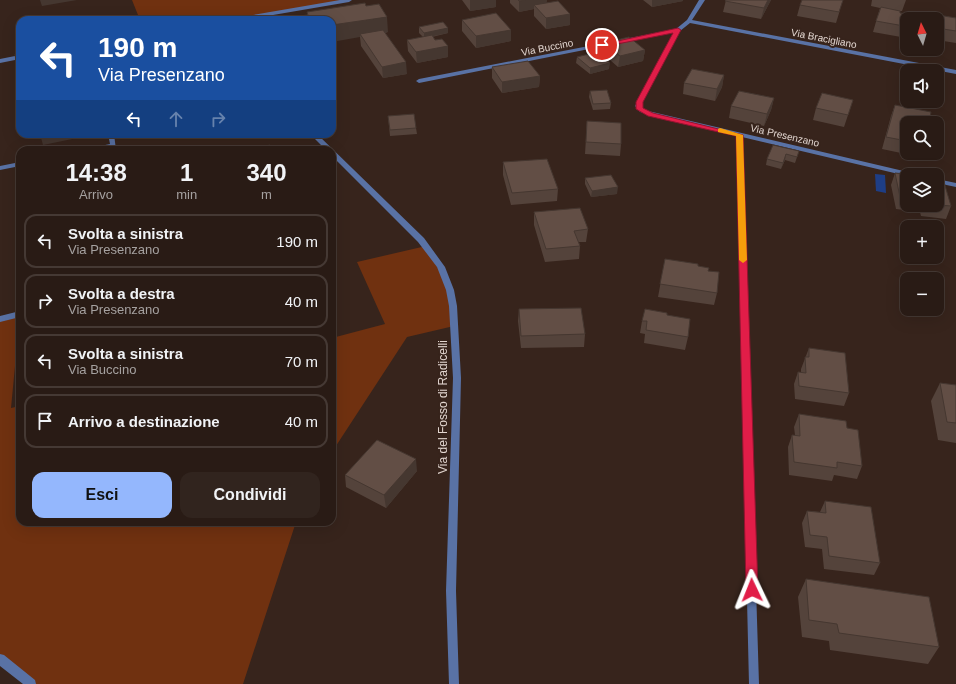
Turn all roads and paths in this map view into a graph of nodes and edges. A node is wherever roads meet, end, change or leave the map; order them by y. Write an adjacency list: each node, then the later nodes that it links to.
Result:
1 (349, 0): 3 (street)
2 (702, 0): 6 (street, Via Presenzano)
3 (287, 11): 4 (street); 5 (street)
4 (258, 16)
5 (283, 16)
6 (688, 20): 7 (street, Via Presenzano); 10 (street, Via Bracigliano)
7 (678, 30): 11 (street, Via Buccino); 12 (street, Via Presenzano)
8 (16, 58): 9 (street)
9 (0, 61)
10 (956, 72)
11 (419, 80)
12 (739, 135): 18 (street, Via Presenzano); 26 (street)
13 (318, 138): 14 (street)
14 (326, 146)
15 (336, 156): 25 (street, Via del Fosso di Radicelli)
16 (16, 165): 17 (street)
17 (0, 168)
18 (900, 172)
19 (944, 182): 20 (street)
20 (956, 185)
21 (16, 315): 22 (street)
22 (0, 319)
23 (0, 659): 24 (street)
24 (31, 684)
25 (454, 684)
26 (754, 684)

